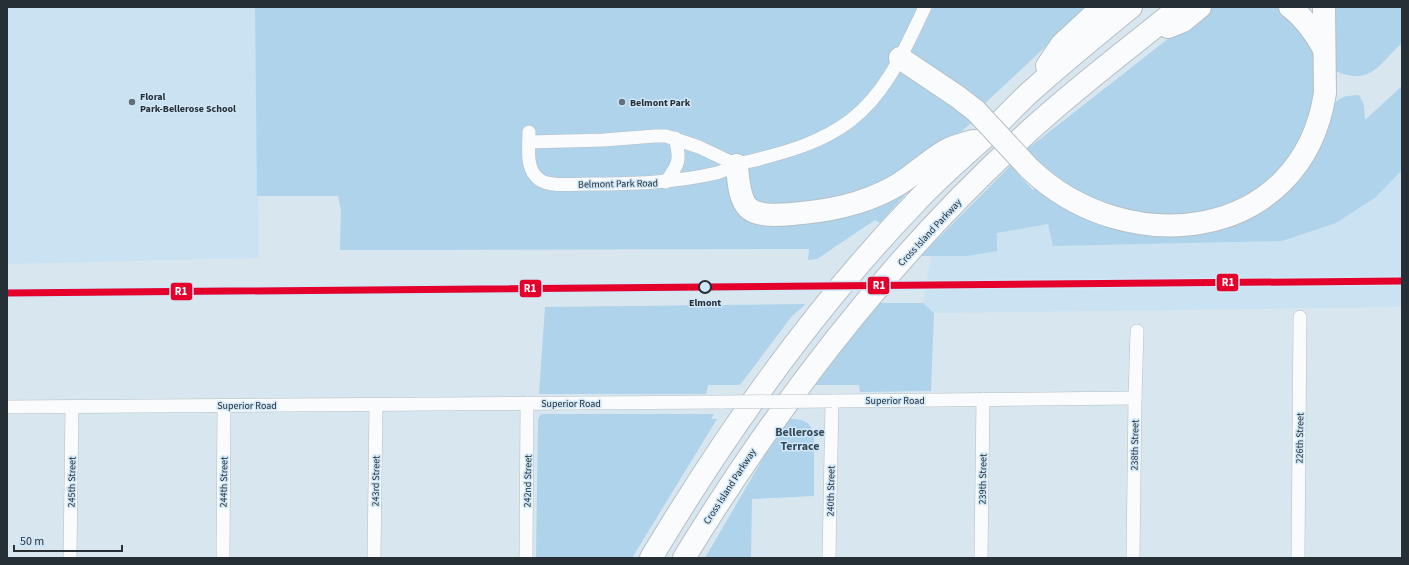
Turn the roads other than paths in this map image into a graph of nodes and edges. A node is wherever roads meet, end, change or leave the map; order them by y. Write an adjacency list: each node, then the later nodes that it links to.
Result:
1 (925, 7): 10 (street, Belmont Park Road)
2 (1102, 7): 11 (highway)
3 (1131, 7): 11 (highway)
4 (1180, 7): 8 (highway, Cross Island Parkway)
5 (1200, 7): 8 (highway)
6 (1290, 7): 9 (highway)
7 (1324, 7): 9 (highway)
8 (1140, 40): 31 (highway, Cross Island Parkway)
9 (1324, 50): 10 (highway, bridge)
10 (900, 58): 14 (street, Belmont Park Road)
11 (1029, 93): 13 (highway)
12 (675, 138): 14 (street, Belmont Park Road); 15 (street); 15 (street, Belmont Park Road)
13 (984, 138): 14 (highway); 30 (highway)
14 (737, 165): 15 (street, Belmont Park Road)
15 (666, 182)
16 (1300, 318): 35 (street, 226th Street)
17 (1137, 332): 18 (street, 238th Street)
18 (1135, 398): 19 (street, Superior Road); 34 (street, 238th Street)
19 (983, 399): 20 (street, Superior Road); 33 (street, 239th Street)
20 (832, 401): 21 (street, Superior Road, bridge); 32 (street, 240th Street)
21 (527, 403): 22 (street, Superior Road); 29 (street, 242nd Street)
22 (376, 404): 23 (street, Superior Road); 28 (street, 243rd Street)
23 (224, 405): 25 (street, Superior Road); 27 (street, 244th Street)
24 (7, 407): 25 (street, Superior Road)
25 (72, 407): 26 (street, 245th Street)
26 (70, 558)
27 (223, 558)
28 (374, 558)
29 (526, 558)
30 (650, 558)
31 (684, 558)
32 (829, 558)
33 (981, 558)
34 (1133, 558)
35 (1298, 558)

